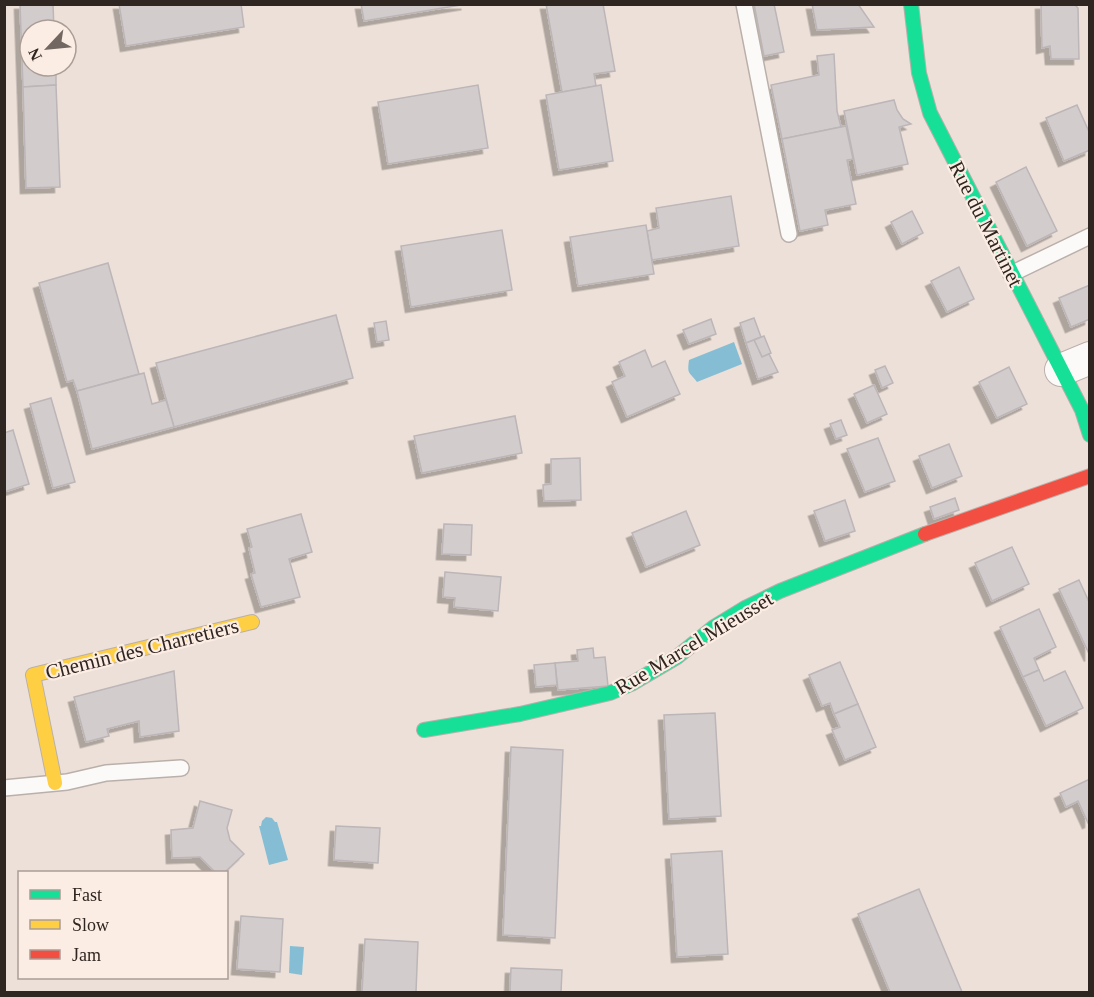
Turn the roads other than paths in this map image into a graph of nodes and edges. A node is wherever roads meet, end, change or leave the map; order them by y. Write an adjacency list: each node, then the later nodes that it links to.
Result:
1 (744, 4): 3 (lane)
2 (911, 4): 5 (street, Rue du Martinet)
3 (789, 234)
4 (1089, 236): 5 (lane)
5 (1011, 274): 7 (street, Rue du Martinet)
6 (1089, 358): 7 (street)
7 (1061, 370): 8 (street, Rue du Martinet)
8 (1089, 435)
9 (1089, 476): 11 (street, Rue Marcel Mieusset)
10 (252, 622): 13 (street, Chemin des Charretiers)
11 (424, 730)
12 (181, 768): 13 (lane)
13 (55, 783): 14 (lane)
14 (4, 788)

